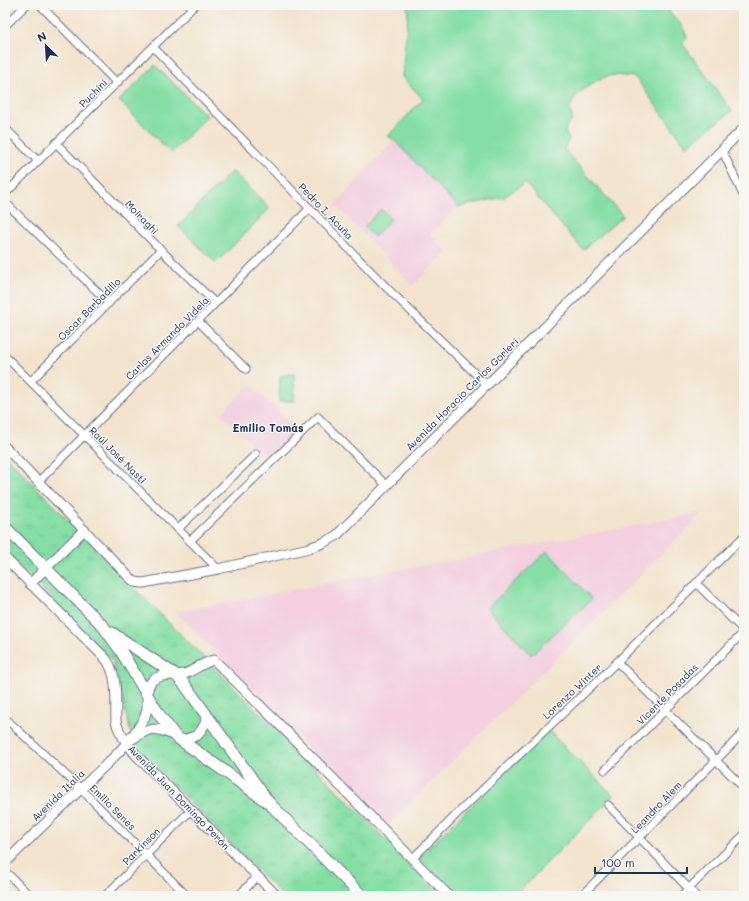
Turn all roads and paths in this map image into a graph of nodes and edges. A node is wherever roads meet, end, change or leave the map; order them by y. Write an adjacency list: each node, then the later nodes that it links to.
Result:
1 (26, 5): 4 (street)
2 (40, 5): 6 (street)
3 (195, 5): 5 (street, Puchini)
4 (5, 26)
5 (154, 48): 6 (street, Puchini); 15 (street, Pedro I. Acuña)
6 (117, 83): 9 (street, Puchini)
7 (5, 128): 11 (street)
8 (744, 128): 10 (main road, Avenida Horacio Carlos Gorleri)
9 (56, 143): 11 (street, Puchini); 16 (street, Moiraghi)
10 (722, 150): 13 (street); 23 (main road, Avenida Horacio Carlos Gorleri)
11 (38, 161): 12 (street, Puchini)
12 (5, 194)
13 (744, 197)
14 (5, 202): 17 (street)
15 (310, 208): 18 (street, Carlos Armando Videla); 23 (street, Pedro I. Acuña)
16 (161, 250): 17 (street, Oscar Barbadillo); 18 (street, Moiraghi)
17 (109, 303): 22 (street, Oscar Barbadillo)
18 (215, 303): 19 (street, Carlos Armando Videla)
19 (198, 321): 21 (street); 24 (street, Carlos Armando Videla)
20 (5, 356): 22 (street, Raúl José Nasti)
21 (246, 369)
22 (31, 381): 24 (street, Raúl José Nasti)
23 (487, 385): 28 (main road, Avenida Horacio Carlos Gorleri)
24 (84, 435): 27 (street, Carlos Armando Videla); 30 (street, Raúl José Nasti)
25 (5, 447): 27 (main road)
26 (256, 454): 30 (street)
27 (38, 481): 31 (main road)
28 (386, 485): 33 (street); 36 (main road, Avenida Horacio Carlos Gorleri)
29 (5, 527): 35 (main road)
30 (178, 529): 33 (street, Raúl José Nasti)
31 (84, 530): 35 (main road); 36 (main road, Avenida Horacio Carlos Gorleri)
32 (744, 536): 37 (street, Lorenzo Winter)
33 (190, 541): 36 (street, Raúl José Nasti)
34 (5, 558): 38 (main road, Avenida Juan Domingo Perón)
35 (46, 568): 38 (main road); 39 (main road)
36 (218, 569)
37 (696, 583): 40 (street); 41 (street, Lorenzo Winter)
38 (30, 584): 49 (main road, Avenida Juan Domingo Perón)
39 (103, 626): 42 (main road); 43 (main road)
40 (744, 631): 44 (street, Vicente Posadas)
41 (617, 662): 44 (street); 60 (street, Lorenzo Winter)
42 (176, 675): 43 (main road); 45 (main road); 60 (main road)
43 (147, 694): 48 (main road); 49 (main road, Avenida Italia)
44 (666, 710): 50 (street); 51 (street, Vicente Posadas)
45 (206, 714): 48 (main road); 54 (main road)
46 (5, 718): 53 (street, Emilio Senes)
47 (744, 732): 50 (street, Leandro Alem)
48 (178, 739): 49 (main road, Avenida Italia); 54 (main road)
49 (127, 743): 53 (main road, Avenida Italia); 56 (main road, Avenida Juan Domingo Perón)
50 (716, 760): 52 (street); 58 (street, Leandro Alem)
51 (605, 770)
52 (744, 788)
53 (80, 789): 59 (street, Emilio Senes); 61 (main road, Avenida Italia)
54 (269, 803): 70 (main road)
55 (608, 805): 58 (street)
56 (191, 810): 59 (street, Parkinson); 63 (main road, Avenida Juan Domingo Perón)
57 (744, 835): 64 (street)
58 (640, 838): 64 (street); 72 (street, Leandro Alem)
59 (146, 855): 66 (street, Parkinson); 67 (street, Emilio Senes)
60 (412, 859): 71 (main road)
61 (5, 863)
62 (5, 871): 65 (street)
63 (257, 877): 68 (street); 69 (main road, Avenida Juan Domingo Perón)
64 (688, 888): 73 (street); 74 (street)
65 (30, 896)
66 (105, 896)
67 (187, 896)
68 (238, 896)
69 (277, 896)
70 (362, 896)
71 (449, 896)
72 (581, 896)
73 (681, 896)
74 (696, 896)

